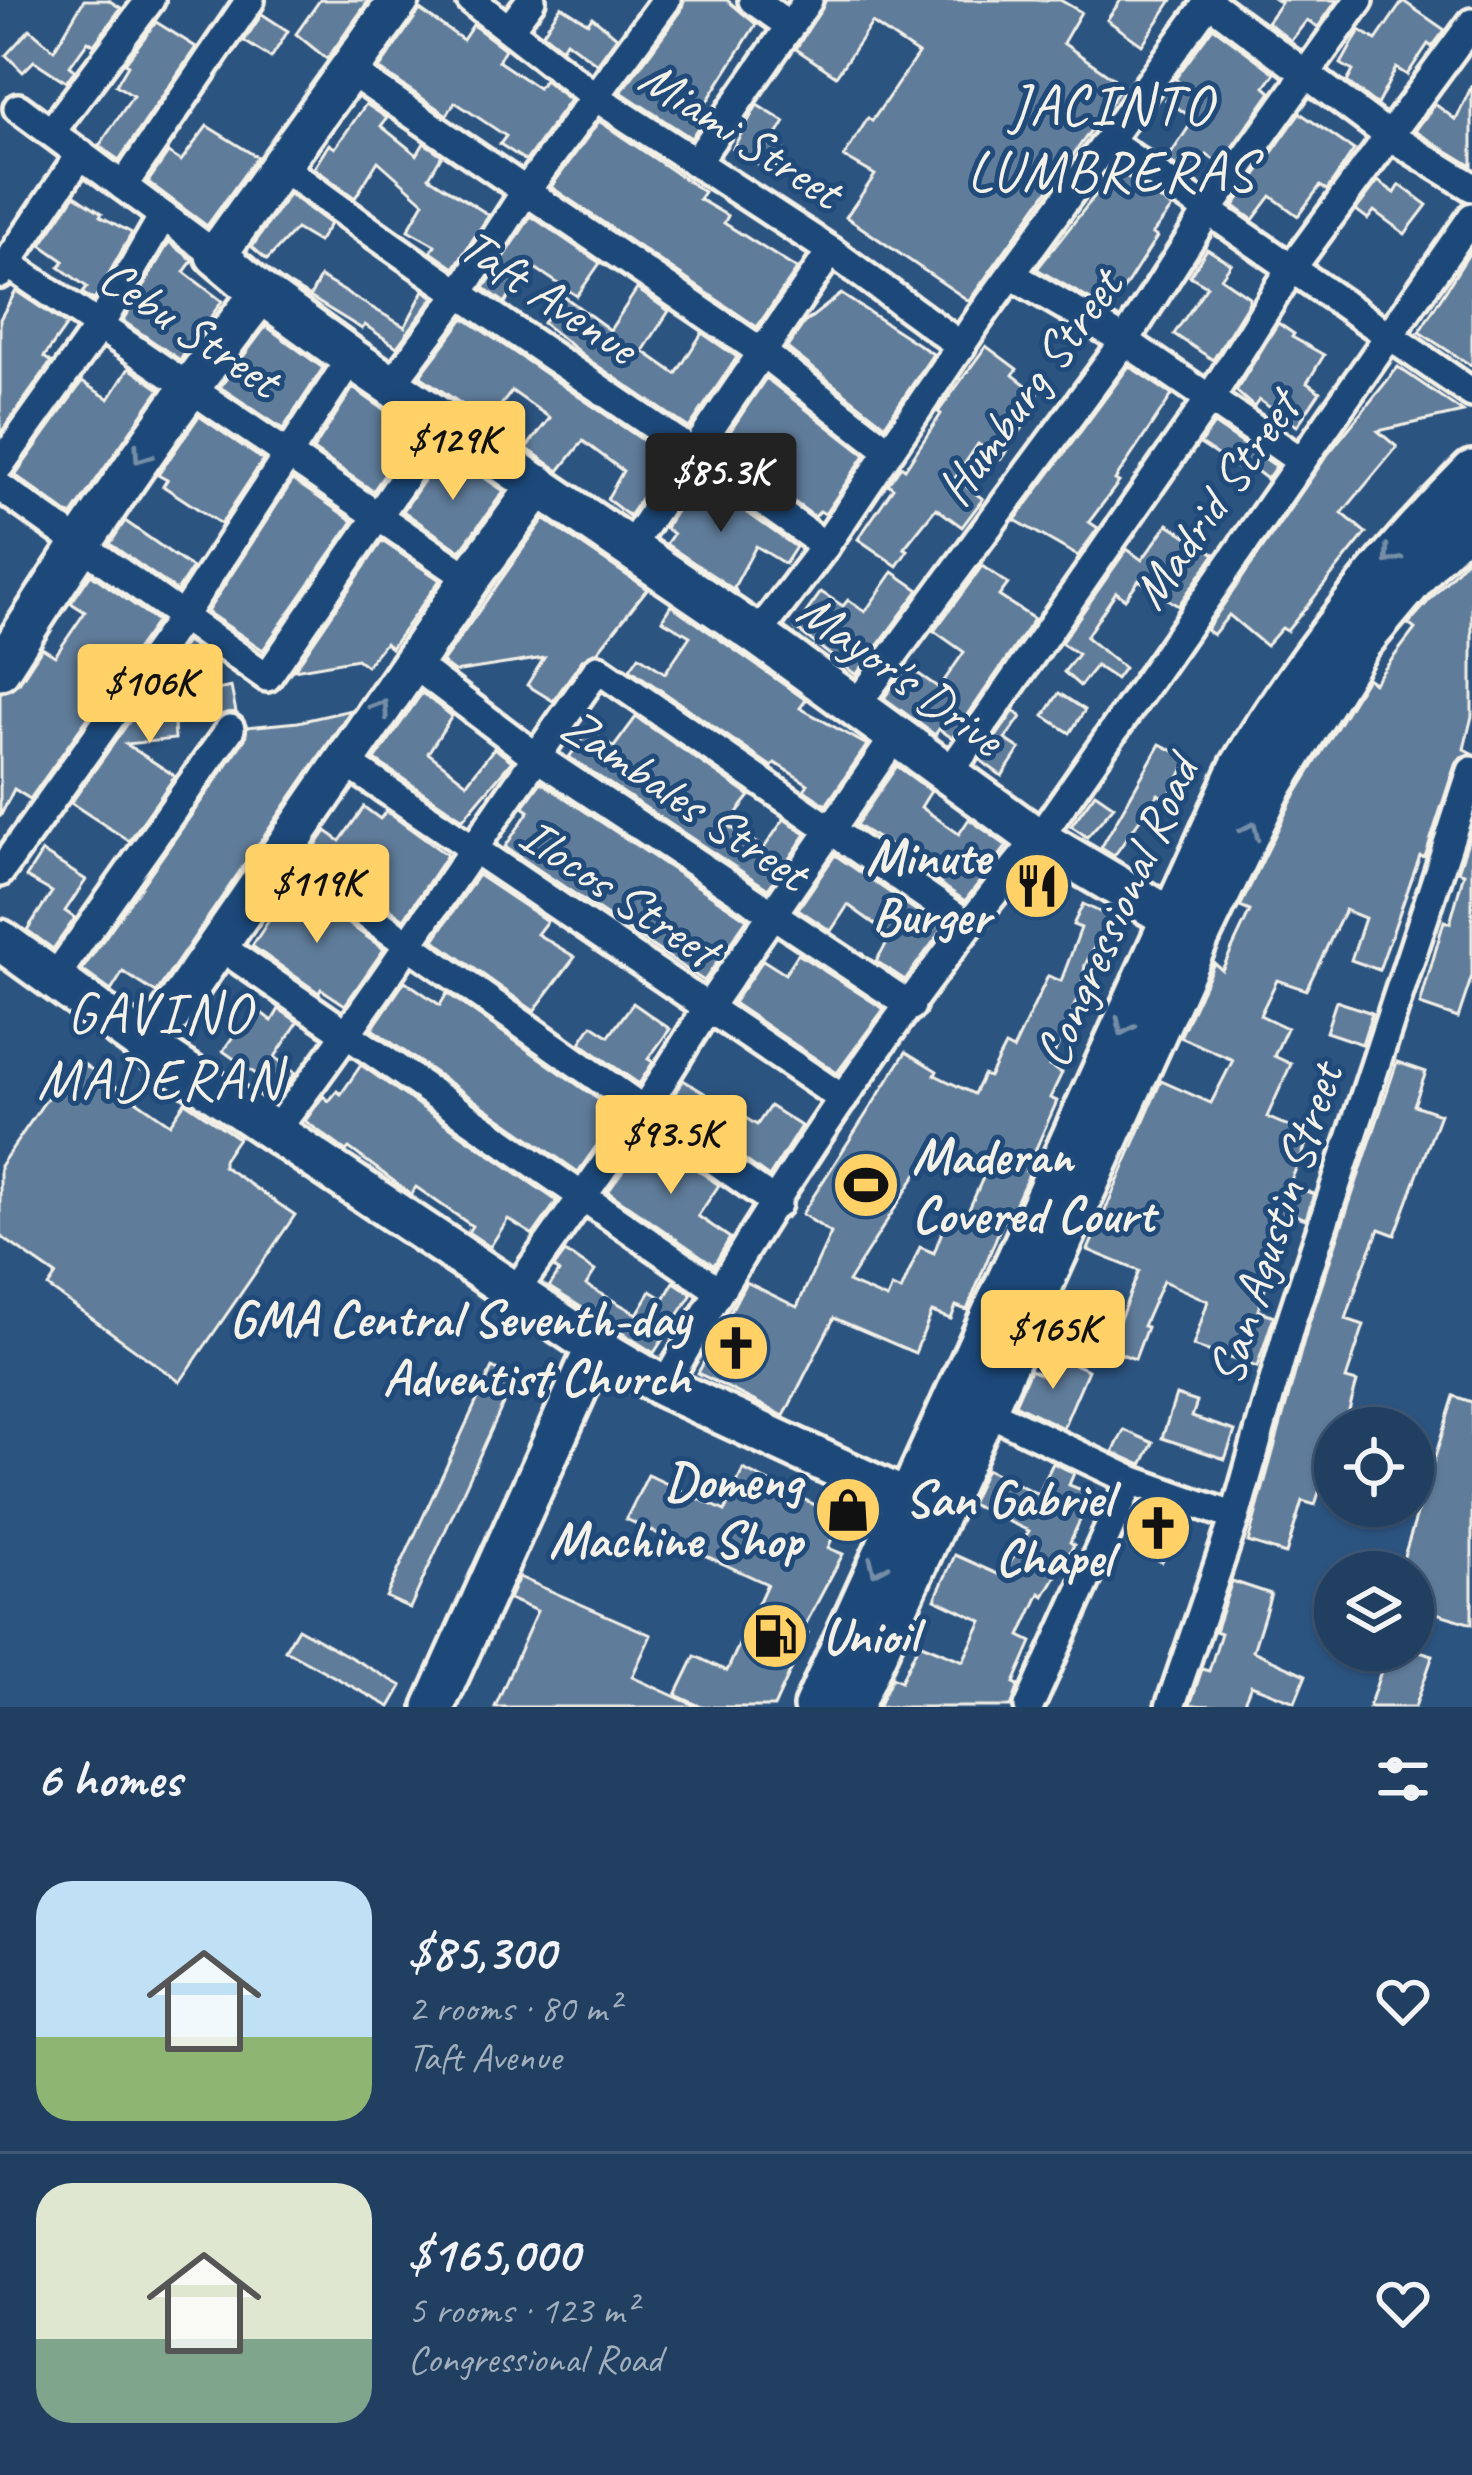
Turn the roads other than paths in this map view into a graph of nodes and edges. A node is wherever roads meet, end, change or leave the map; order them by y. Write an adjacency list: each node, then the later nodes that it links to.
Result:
1 (150, 0): 18 (street)
2 (250, 0): 24 (street)
3 (399, 0): 14 (street)
4 (471, 0): 13 (street, Miami Street)
5 (531, 0): 13 (street)
6 (666, 0): 16 (street)
7 (753, 0): 12 (street)
8 (808, 0): 12 (street)
9 (1358, 0): 15 (street, Humburg Street)
10 (1209, 1): 15 (street); 20 (street)
11 (1472, 22): 19 (street)
12 (790, 26): 22 (street)
13 (509, 29): 16 (street, Miami Street)
14 (350, 71): 23 (street); 26 (street)
15 (1308, 75): 19 (street); 27 (street, Humburg Street)
16 (594, 95): 22 (street, Miami Street); 26 (street)
17 (18, 108): 18 (street)
18 (51, 132): 21 (street)
19 (1388, 135): 25 (street); 33 (street)
20 (1109, 142): 27 (street); 34 (street)
21 (81, 154): 24 (street); 32 (street)
22 (696, 162): 30 (street, Miami Street)
23 (280, 165): 31 (street); 36 (street, Taft Avenue)
24 (123, 187): 28 (street)
25 (1472, 187)
26 (525, 191): 36 (street); 41 (street)
27 (1208, 212): 33 (street); 39 (street, Humburg Street)
28 (163, 216): 31 (street); 37 (street)
29 (1472, 218): 38 (street, Madrid Street)
30 (832, 251): 40 (street, Miami Street); 41 (street)
31 (216, 255): 35 (street, Mayor's Drive)
32 (4, 268): 37 (street, Cebu Street)
33 (1291, 269): 38 (street); 46 (street)
34 (1012, 275): 39 (street); 40 (street)
35 (261, 293): 42 (street, Mayor's Drive); 44 (street)
36 (459, 294): 43 (street); 49 (street, Taft Avenue)
37 (100, 325): 44 (street, Cebu Street); 52 (street)
38 (1387, 336): 45 (street); 51 (street, Madrid Street)
39 (1125, 341): 46 (street); 66 (street, Humburg Street)
40 (961, 346): 48 (street)
41 (763, 353): 48 (street); 49 (street)
42 (351, 358): 43 (street, Mayor's Drive); 50 (street)
43 (391, 385): 47 (street, Mayor's Drive)
44 (189, 386): 50 (street, Cebu Street); 58 (street, one-way to 58)
45 (1472, 393)
46 (1211, 398): 51 (street); 72 (street)
47 (444, 420): 54 (street, Mayor's Drive); 56 (street)
48 (888, 450): 59 (street)
49 (696, 452): 59 (street, Taft Avenue); 60 (street)
50 (289, 453): 56 (street, Cebu Street); 62 (street)
51 (1301, 461): 74 (street, Madrid Street)
52 (0, 465)
53 (1472, 472): 80 (street, Congressional Road, one-way to 80)
54 (539, 485): 60 (street, Mayor's Drive); 61 (street)
55 (0, 487): 58 (street)
56 (377, 514): 61 (street, Cebu Street); 62 (street)
57 (1472, 519): 80 (street, Congressional Road, one-way to 57)
58 (80, 544): 62 (street); 65 (street)
59 (825, 546): 63 (street)
60 (630, 548): 63 (street, Mayor's Drive)
61 (470, 579): 64 (street)
62 (182, 617): 77 (street)
63 (757, 635): 66 (street, Mayor's Drive)
64 (412, 663): 69 (street, Zambales Street); 70 (street, one-way to 64)
65 (0, 669)
66 (854, 707): 68 (street, Mayor's Drive)
67 (230, 729): 84 (street)
68 (894, 738): 72 (street, Mayor's Drive); 73 (street)
69 (535, 756): 73 (street); 75 (street); 78 (street, Zambales Street)
70 (344, 761): 75 (street, Ilocos Street); 76 (street)
71 (1472, 771): 101 (street, San Agustin Street)
72 (947, 776): 74 (street, Mayor's Drive)
73 (833, 831): 78 (street); 79 (street)
74 (1037, 838): 79 (street); 80 (street, Mayor's Drive)
75 (471, 850): 83 (street); 86 (street, Ilocos Street)
76 (280, 854): 82 (street); 83 (street)
77 (0, 872)
78 (771, 915): 85 (street, Zambales Street); 86 (street)
79 (967, 924): 85 (street)
80 (1186, 928): 98 (street, Congressional Road); 100 (street, Congressional Road, one-way to 100)
81 (0, 940): 84 (street)
82 (218, 945): 87 (street); 88 (street)
83 (409, 947): 87 (street); 90 (street)
84 (53, 980): 88 (street)
85 (911, 1006): 89 (street)
86 (706, 1009): 89 (street, Ilocos Street); 90 (street)
87 (348, 1037): 91 (street); 92 (street)
88 (148, 1046): 91 (street)
89 (843, 1099): 93 (street)
90 (643, 1112): 92 (street); 93 (street)
91 (275, 1131): 95 (street)
92 (582, 1198): 94 (street); 95 (street)
93 (777, 1204): 94 (street)
94 (718, 1290): 97 (street)
95 (514, 1293): 96 (street)
96 (596, 1347): 97 (street); 102 (street)
97 (664, 1387): 100 (street)
98 (987, 1411): 99 (street); 100 (street, Congressional Road)
99 (1131, 1480): 101 (street); 105 (street)
100 (923, 1508): 103 (street, Congressional Road, one-way to 103); 104 (street, Congressional Road)
101 (1235, 1517): 106 (street, San Agustin Street)
102 (434, 1707)
103 (814, 1707)
104 (852, 1707)
105 (1029, 1707)
106 (1170, 1707)

